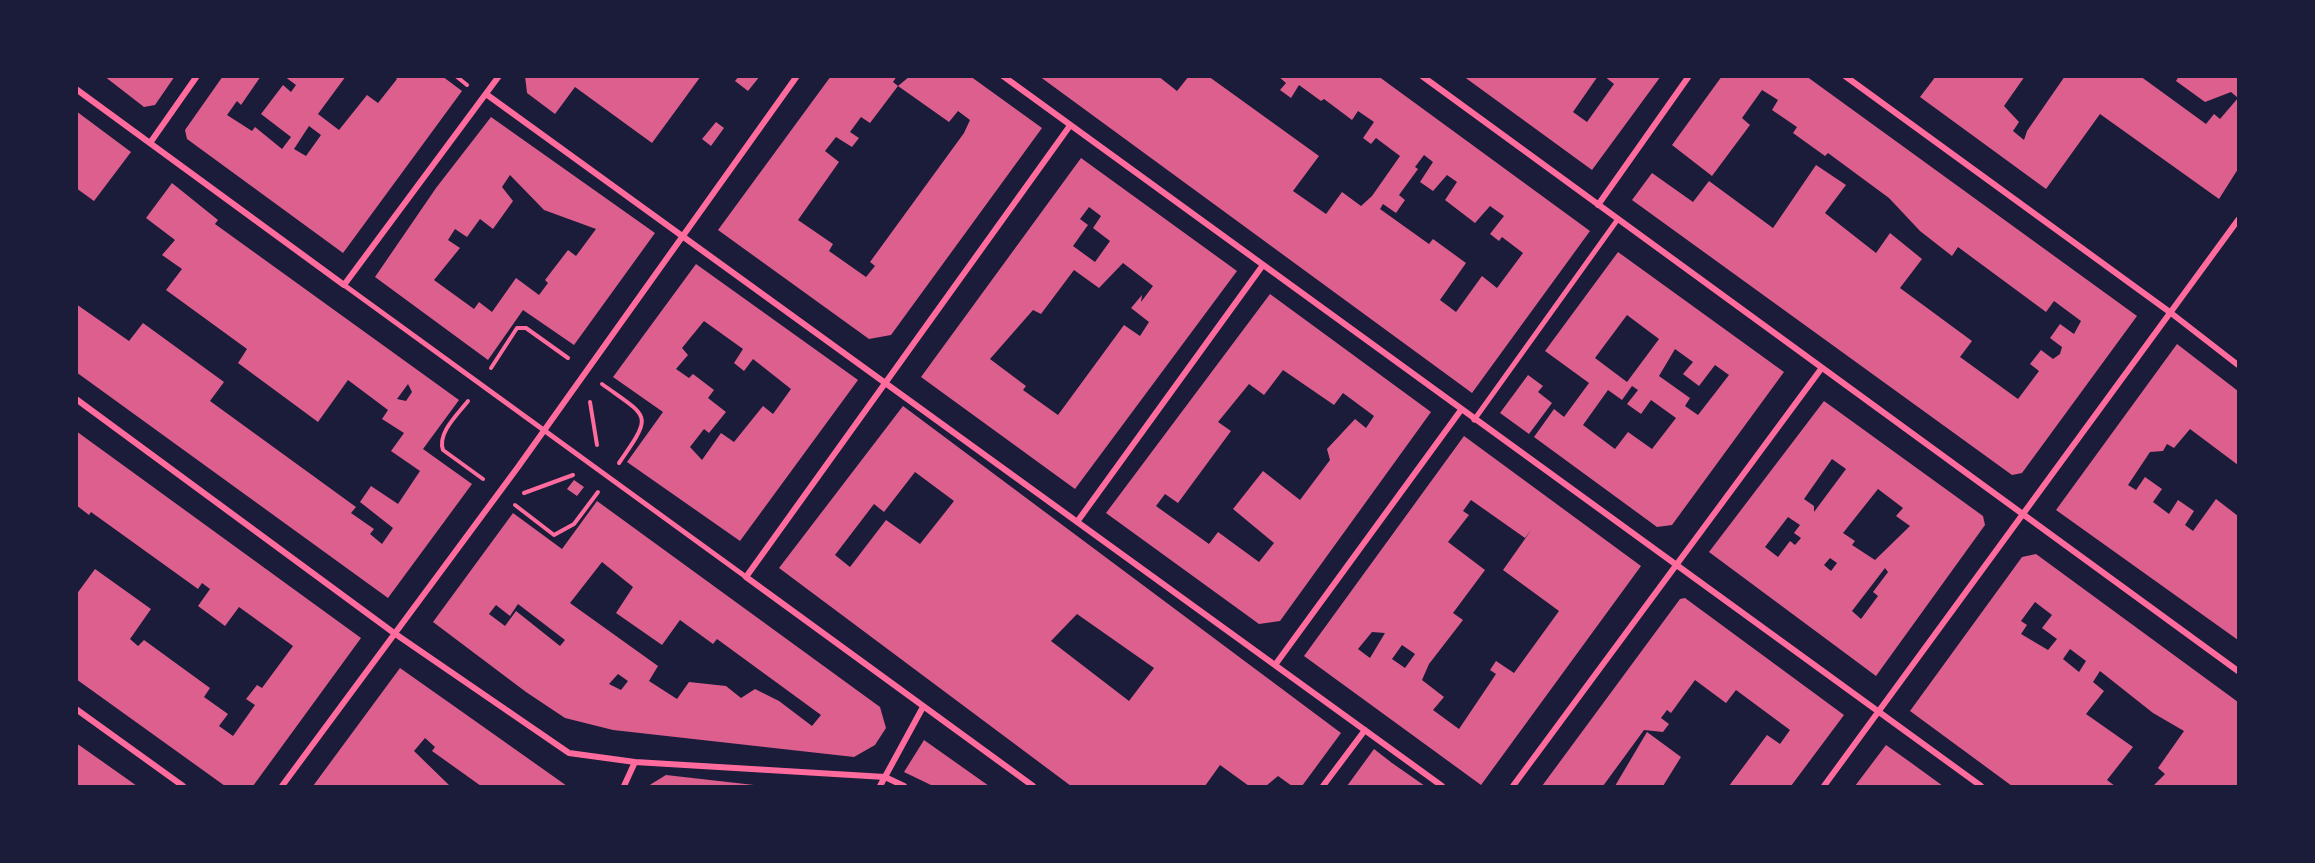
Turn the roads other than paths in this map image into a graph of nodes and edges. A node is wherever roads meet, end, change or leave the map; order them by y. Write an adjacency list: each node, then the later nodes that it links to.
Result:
1 (197, 76): 11 (street)
2 (499, 76): 9 (street)
3 (797, 76): 15 (street)
4 (1003, 76): 10 (street)
5 (1422, 76): 12 (street)
6 (1689, 76): 12 (street)
7 (1845, 76): 18 (street)
8 (76, 89): 11 (street)
9 (486, 94): 15 (street); 17 (street)
10 (1069, 127): 16 (street); 21 (street)
11 (150, 143): 17 (street)
12 (1598, 205): 13 (street)
13 (1618, 219): 20 (street); 24 (street)
14 (2238, 220): 18 (street)
15 (681, 235): 21 (street); 25 (street)
16 (1263, 265): 23 (street); 27 (street)
17 (344, 285): 25 (street)
18 (2171, 313): 19 (street); 26 (street)
19 (2238, 365)
20 (1821, 369): 26 (street); 28 (street)
21 (884, 382): 27 (street); 29 (street)
22 (76, 399): 30 (street)
23 (1461, 410): 24 (street); 31 (street)
24 (1474, 420): 28 (street)
25 (544, 430): 29 (street); 30 (street)
26 (2024, 513): 32 (street); 35 (street)
27 (1077, 522): 31 (street)
28 (1675, 566): 35 (street); 47 (street)
29 (746, 576): 33 (street)
30 (394, 633): 37 (street); 40 (street)
31 (1275, 665): 36 (street)
32 (2238, 671)
33 (923, 707): 38 (street); 44 (street)
34 (76, 709): 39 (street)
35 (1879, 712): 48 (street); 49 (street)
36 (1365, 730): 45 (street); 46 (street)
37 (635, 762): 38 (street); 41 (street)
38 (885, 777): 42 (street); 43 (street)
39 (183, 786)
40 (282, 786)
41 (624, 786)
42 (880, 786)
43 (904, 786)
44 (1030, 786)
45 (1323, 786)
46 (1442, 786)
47 (1513, 786)
48 (1824, 786)
49 (1982, 786)

